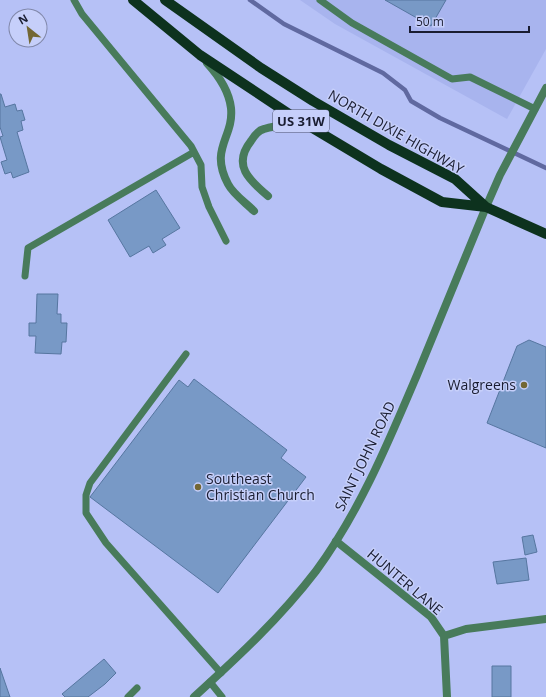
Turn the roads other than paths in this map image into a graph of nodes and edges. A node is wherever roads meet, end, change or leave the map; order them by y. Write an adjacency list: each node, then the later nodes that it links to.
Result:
1 (74, 0): 9 (lane)
2 (133, 0): 5 (main road, US 31W)
3 (165, 0): 11 (main road, NORTH DIXIE HIGHWAY / US 31W)
4 (320, 0): 7 (lane)
5 (200, 55): 8 (main road, US 31W); 12 (street)
6 (546, 88): 7 (street, SAINT JOHN ROAD)
7 (535, 109): 11 (street, SAINT JOHN ROAD)
8 (304, 123): 10 (street); 11 (main road, US 31W)
9 (194, 152): 14 (lane); 15 (lane)
10 (268, 196)
11 (486, 207): 13 (main road, US 31W); 17 (street, SAINT JOHN ROAD)
12 (254, 210)
13 (546, 234)
14 (226, 240)
15 (25, 276)
16 (186, 354): 20 (lane)
17 (336, 541): 19 (street, HUNTER LANE); 20 (street, SAINT JOHN ROAD)
18 (546, 619): 19 (street)
19 (444, 636): 26 (street, HUNTER LANE)
20 (221, 672): 21 (street, SAINT JOHN ROAD)
21 (210, 682): 24 (street, SAINT JOHN ROAD); 25 (lane)
22 (137, 688): 23 (lane)
23 (128, 697)
24 (194, 697)
25 (222, 697)
26 (447, 697)

